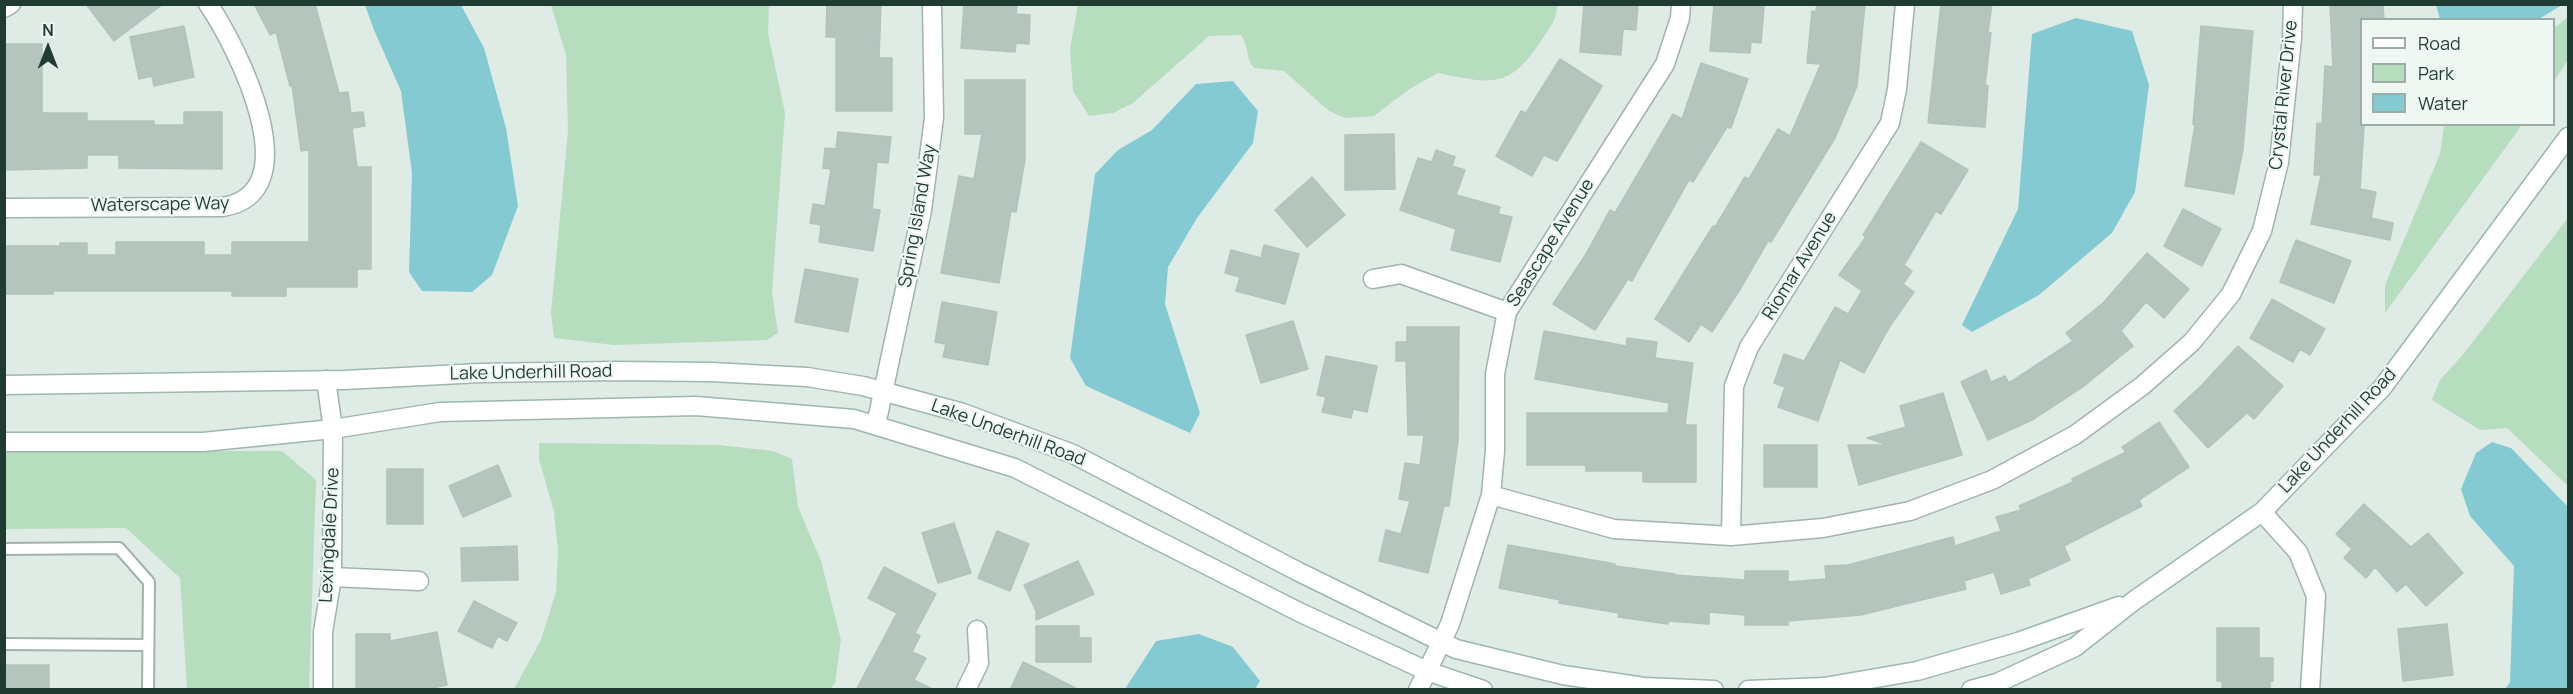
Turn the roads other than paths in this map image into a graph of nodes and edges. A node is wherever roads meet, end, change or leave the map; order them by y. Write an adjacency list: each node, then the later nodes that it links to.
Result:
1 (11, 4): 7 (street)
2 (208, 4): 9 (street, Waterscape Way)
3 (932, 4): 14 (street, Spring Island Way)
4 (1681, 4): 11 (street, Seascape Avenue)
5 (1905, 4): 20 (street, Riomar Avenue)
6 (2293, 4): 20 (street, Crystal River Drive)
7 (4, 8)
8 (2568, 137): 19 (street, Lake Underhill Road)
9 (4, 208)
10 (1373, 279): 11 (street)
11 (1507, 312): 18 (street, Seascape Avenue)
12 (326, 380): 13 (street, Lake Underhill Road); 14 (street, Lake Underhill Road); 16 (street, Lexingdale Drive)
13 (4, 385)
14 (884, 391): 15 (street, Spring Island Way); 26 (street, Lake Underhill Road)
15 (876, 425): 16 (street, Lake Underhill Road); 29 (street, Lake Underhill Road)
16 (333, 429): 17 (street, Lake Underhill Road); 22 (street, Lexingdale Drive)
17 (4, 442)
18 (1491, 495): 20 (street, Crystal River Drive); 26 (street, Seascape Avenue)
19 (2262, 512): 24 (street, Lake Underhill Road); 38 (street)
20 (1731, 536)
21 (4, 549): 28 (lane)
22 (332, 577): 23 (street); 31 (street, Lexingdale Drive)
23 (420, 581)
24 (2135, 600): 36 (street, Lake Underhill Road); 37 (street, Lake Underhill Road)
25 (977, 630): 32 (street)
26 (1441, 642): 29 (street, Seascape Avenue); 35 (street, Lake Underhill Road)
27 (4, 644): 28 (lane)
28 (147, 645): 30 (lane)
29 (1427, 671): 33 (street, Seascape Avenue); 34 (street, Lake Underhill Road)
30 (148, 690)
31 (323, 690)
32 (966, 690)
33 (1418, 690)
34 (1483, 690)
35 (1714, 690)
36 (1748, 690)
37 (1971, 690)
38 (2310, 690)

